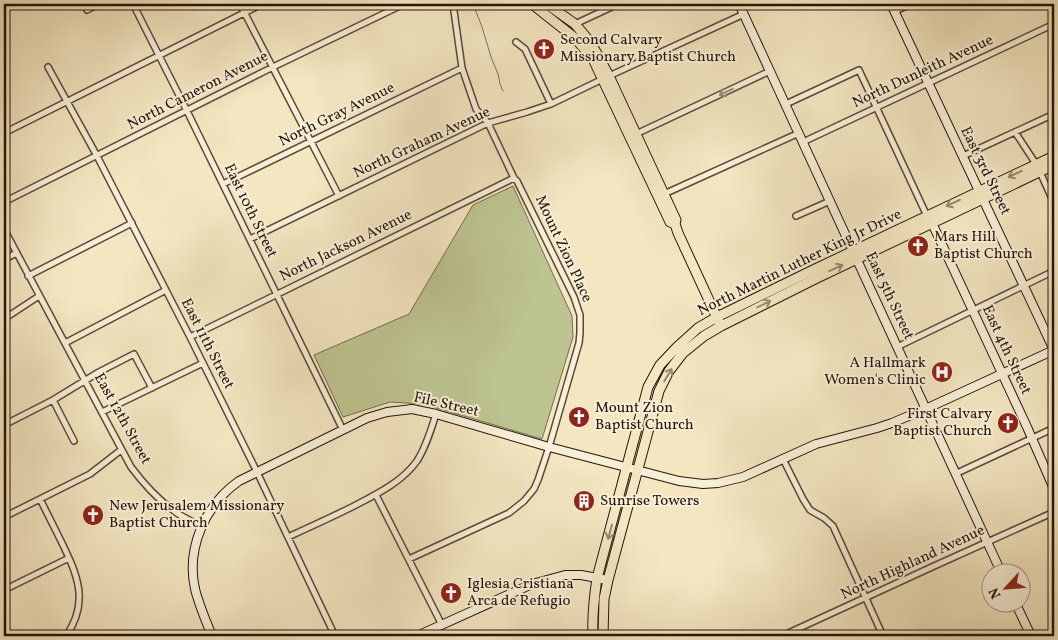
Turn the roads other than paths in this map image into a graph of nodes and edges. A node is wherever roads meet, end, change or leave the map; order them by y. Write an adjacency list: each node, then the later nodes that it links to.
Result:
1 (99, 4): 13 (street)
2 (133, 4): 19 (street, East 10th Street)
3 (240, 4): 14 (street)
4 (262, 4): 14 (street)
5 (404, 4): 21 (street, North Cameron Avenue)
6 (453, 4): 22 (street, Mount Zion Place)
7 (547, 4): 16 (main road)
8 (618, 4): 16 (street)
9 (739, 4): 15 (street, East 5th Street)
10 (911, 4): 12 (street)
11 (534, 6): 16 (main road); 24 (main road)
12 (893, 8): 25 (street, East 3rd Street)
13 (87, 10)
14 (245, 12): 19 (street); 21 (street)
15 (744, 14): 23 (street, East 5th Street); 24 (street, North Graham Avenue)
16 (575, 24): 24 (main road)
17 (1054, 24): 25 (street, North Dunleith Avenue)
18 (516, 42): 27 (street)
19 (159, 54): 26 (street); 30 (street, East 10th Street)
20 (48, 67): 26 (street, East 11th Street)
21 (273, 67): 30 (street, North Cameron Avenue); 37 (street)
22 (462, 68): 32 (street, Mount Zion Place); 37 (street, North Gray Avenue)
23 (770, 71): 28 (street, East 5th Street); 36 (street, one-way to 36)
24 (606, 77): 27 (street, North Graham Avenue); 36 (main road); 55 (main road)
25 (929, 83): 29 (street, North Dunleith Avenue); 40 (street, East 3rd Street)
26 (67, 101): 34 (street); 39 (street, East 11th Street)
27 (551, 104): 32 (street, North Graham Avenue)
28 (786, 104): 29 (street, East 4th Street); 35 (street, East 5th Street)
29 (876, 108): 38 (street, North Dunleith Avenue); 53 (street, East 4th Street)
30 (187, 111): 39 (street, North Cameron Avenue); 45 (street, East 10th Street)
31 (1054, 114): 33 (street)
32 (488, 123): 44 (street, Mount Zion Place); 48 (street, North Graham Avenue)
33 (1014, 132): 40 (street); 43 (street)
34 (4, 133)
35 (799, 133): 38 (street, East 5th Street); 46 (street)
36 (636, 134): 46 (main road)
37 (310, 142): 45 (street, North Gray Avenue); 48 (street)
38 (803, 142): 49 (street, East 5th Street)
39 (97, 156): 50 (street, North Cameron Avenue); 54 (street, East 11th Street)
40 (963, 156): 47 (street, East 3rd Street)
41 (1054, 156): 43 (main road, North Martin Luther King Jr Drive)
42 (1054, 165): 43 (main road, North Martin Luther King Jr Drive)
43 (1038, 168): 47 (main road, North Martin Luther King Jr Drive); 51 (street)
44 (514, 178): 65 (street, North Jackson Avenue); 87 (street, Mount Zion Place)
45 (223, 184): 57 (street, East 10th Street)
46 (664, 194): 55 (main road)
47 (982, 195): 53 (main road, North Martin Luther King Jr Drive); 63 (street, East 3rd Street)
48 (339, 196): 57 (street, North Graham Avenue)
49 (830, 200): 52 (street); 59 (street, East 5th Street)
50 (4, 202)
51 (1054, 203)
52 (796, 216)
53 (929, 220): 59 (main road, North Martin Luther King Jr Drive); 67 (street, East 4th Street)
54 (132, 223): 62 (street); 64 (street, East 11th Street)
55 (675, 224): 69 (main road)
56 (4, 229): 58 (street, East 12th Street)
57 (250, 239): 65 (street, East 10th Street)
58 (17, 252): 60 (street); 62 (street, East 12th Street)
59 (855, 255): 69 (main road, North Martin Luther King Jr Drive); 72 (street, East 5th Street)
60 (4, 259)
61 (1054, 271): 63 (street)
62 (28, 276): 66 (street, East 12th Street)
63 (1024, 286): 67 (street); 73 (street, East 3rd Street)
64 (166, 290): 70 (street, East 11th Street); 71 (street)
65 (276, 294): 70 (street, North Jackson Avenue); 84 (street, East 10th Street)
66 (40, 296): 68 (street); 71 (street, East 12th Street)
67 (972, 311): 72 (street); 75 (street, East 4th Street)
68 (4, 319)
69 (719, 321): 90 (main road, North Martin Luther King Jr Drive); 91 (main road, North Martin Luther King Jr Drive, one-way to 69)
70 (190, 336): 74 (street, East 11th Street)
71 (65, 342): 76 (street, East 12th Street)
72 (897, 347): 79 (street, East 5th Street)
73 (1054, 350): 75 (street, File Street)
74 (203, 363): 77 (street); 92 (street, East 11th Street)
75 (1002, 374): 79 (street, File Street); 85 (street, East 4th Street)
76 (85, 381): 77 (street); 78 (street); 80 (street, East 12th Street)
77 (152, 388): 80 (street)
78 (53, 400): 82 (street); 86 (street)
79 (926, 409): 89 (street, File Street); 93 (street, East 5th Street)
80 (102, 412): 88 (street, East 12th Street)
81 (436, 414): 84 (street, File Street); 87 (street, File Street); 95 (street)
82 (4, 425)
83 (1054, 428): 85 (street)
84 (343, 430): 92 (street, File Street)
85 (1032, 438): 93 (street); 94 (street, East 4th Street)
86 (74, 441)
87 (549, 447): 90 (street, File Street); 103 (street, Mount Zion Place)
88 (121, 450): 96 (street); 99 (street, East 12th Street)
89 (782, 459): 91 (street, File Street); 108 (street)
90 (627, 468): 91 (street, File Street); 105 (main road, North Martin Luther King Jr Drive, one-way to 105)
91 (637, 470): 106 (main road, North Martin Luther King Jr Drive)
92 (257, 472): 99 (street, File Street); 100 (street, East 11th Street)
93 (955, 474): 101 (street, East 5th Street)
94 (1054, 488)
95 (376, 495): 100 (street); 103 (street)
96 (40, 498): 98 (street); 102 (street)
97 (1054, 512): 101 (street, North Highland Avenue)
98 (4, 517)
99 (201, 526): 112 (street)
100 (288, 537): 113 (street, East 11th Street)
101 (987, 542): 104 (street, East 5th Street); 108 (street, North Highland Avenue)
102 (69, 558): 107 (street); 111 (street)
103 (409, 559): 110 (street)
104 (996, 562)
105 (597, 578): 106 (street); 110 (street); 115 (main road, North Martin Luther King Jr Drive)
106 (608, 580): 116 (main road, North Martin Luther King Jr Drive)
107 (4, 590)
108 (866, 598): 117 (street, North Highland Avenue); 118 (street)
109 (1020, 612): 119 (street)
110 (442, 625): 114 (street)
111 (66, 636)
112 (212, 636)
113 (335, 636)
114 (418, 636)
115 (593, 636)
116 (603, 636)
117 (782, 636)
118 (883, 636)
119 (1031, 636)

